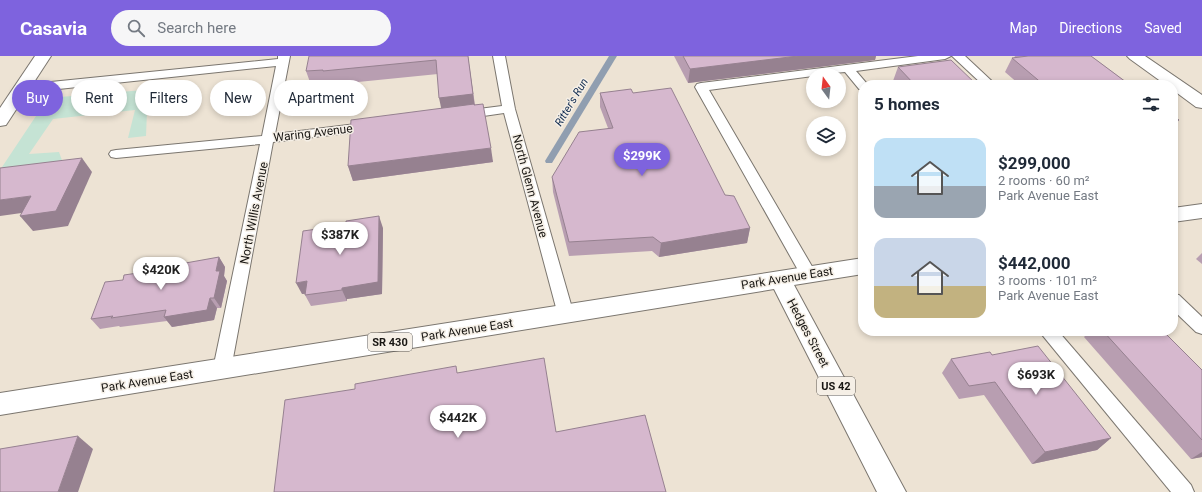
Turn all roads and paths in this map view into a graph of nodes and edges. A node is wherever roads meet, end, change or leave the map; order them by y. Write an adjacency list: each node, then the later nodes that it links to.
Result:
1 (43, 56): 8 (main road)
2 (499, 56): 16 (lane, North Glenn Avenue)
3 (945, 56): 7 (lane)
4 (958, 56): 10 (lane)
5 (1135, 56): 11 (main road)
6 (283, 59): 12 (lane); 20 (lane, North Willis Avenue)
7 (848, 69): 9 (lane); 25 (lane)
8 (27, 80)
9 (858, 80)
10 (984, 80)
11 (1169, 80)
12 (63, 85)
13 (1178, 86): 15 (main road)
14 (12, 103): 18 (main road)
15 (1202, 103)
16 (509, 109): 17 (lane); 28 (lane, North Glenn Avenue)
17 (454, 116)
18 (0, 121)
19 (385, 124): 20 (lane, Waring Avenue)
20 (268, 139): 21 (lane, Waring Avenue); 31 (lane, North Willis Avenue)
21 (116, 154)
22 (1202, 210): 23 (main road)
23 (1178, 214)
24 (858, 267): 25 (main road, Park Avenue East)
25 (809, 275): 26 (main road, Park Avenue East)
26 (780, 279): 28 (main road, Park Avenue East / SR 430); 33 (main road, Hedges Street / US 42)
27 (1178, 305): 29 (lane)
28 (566, 315): 31 (main road, Park Avenue East / SR 430)
29 (1202, 327)
30 (1052, 336): 34 (lane)
31 (222, 369): 32 (main road, Park Avenue East / SR 430)
32 (0, 404)
33 (892, 492)
34 (1184, 492)

